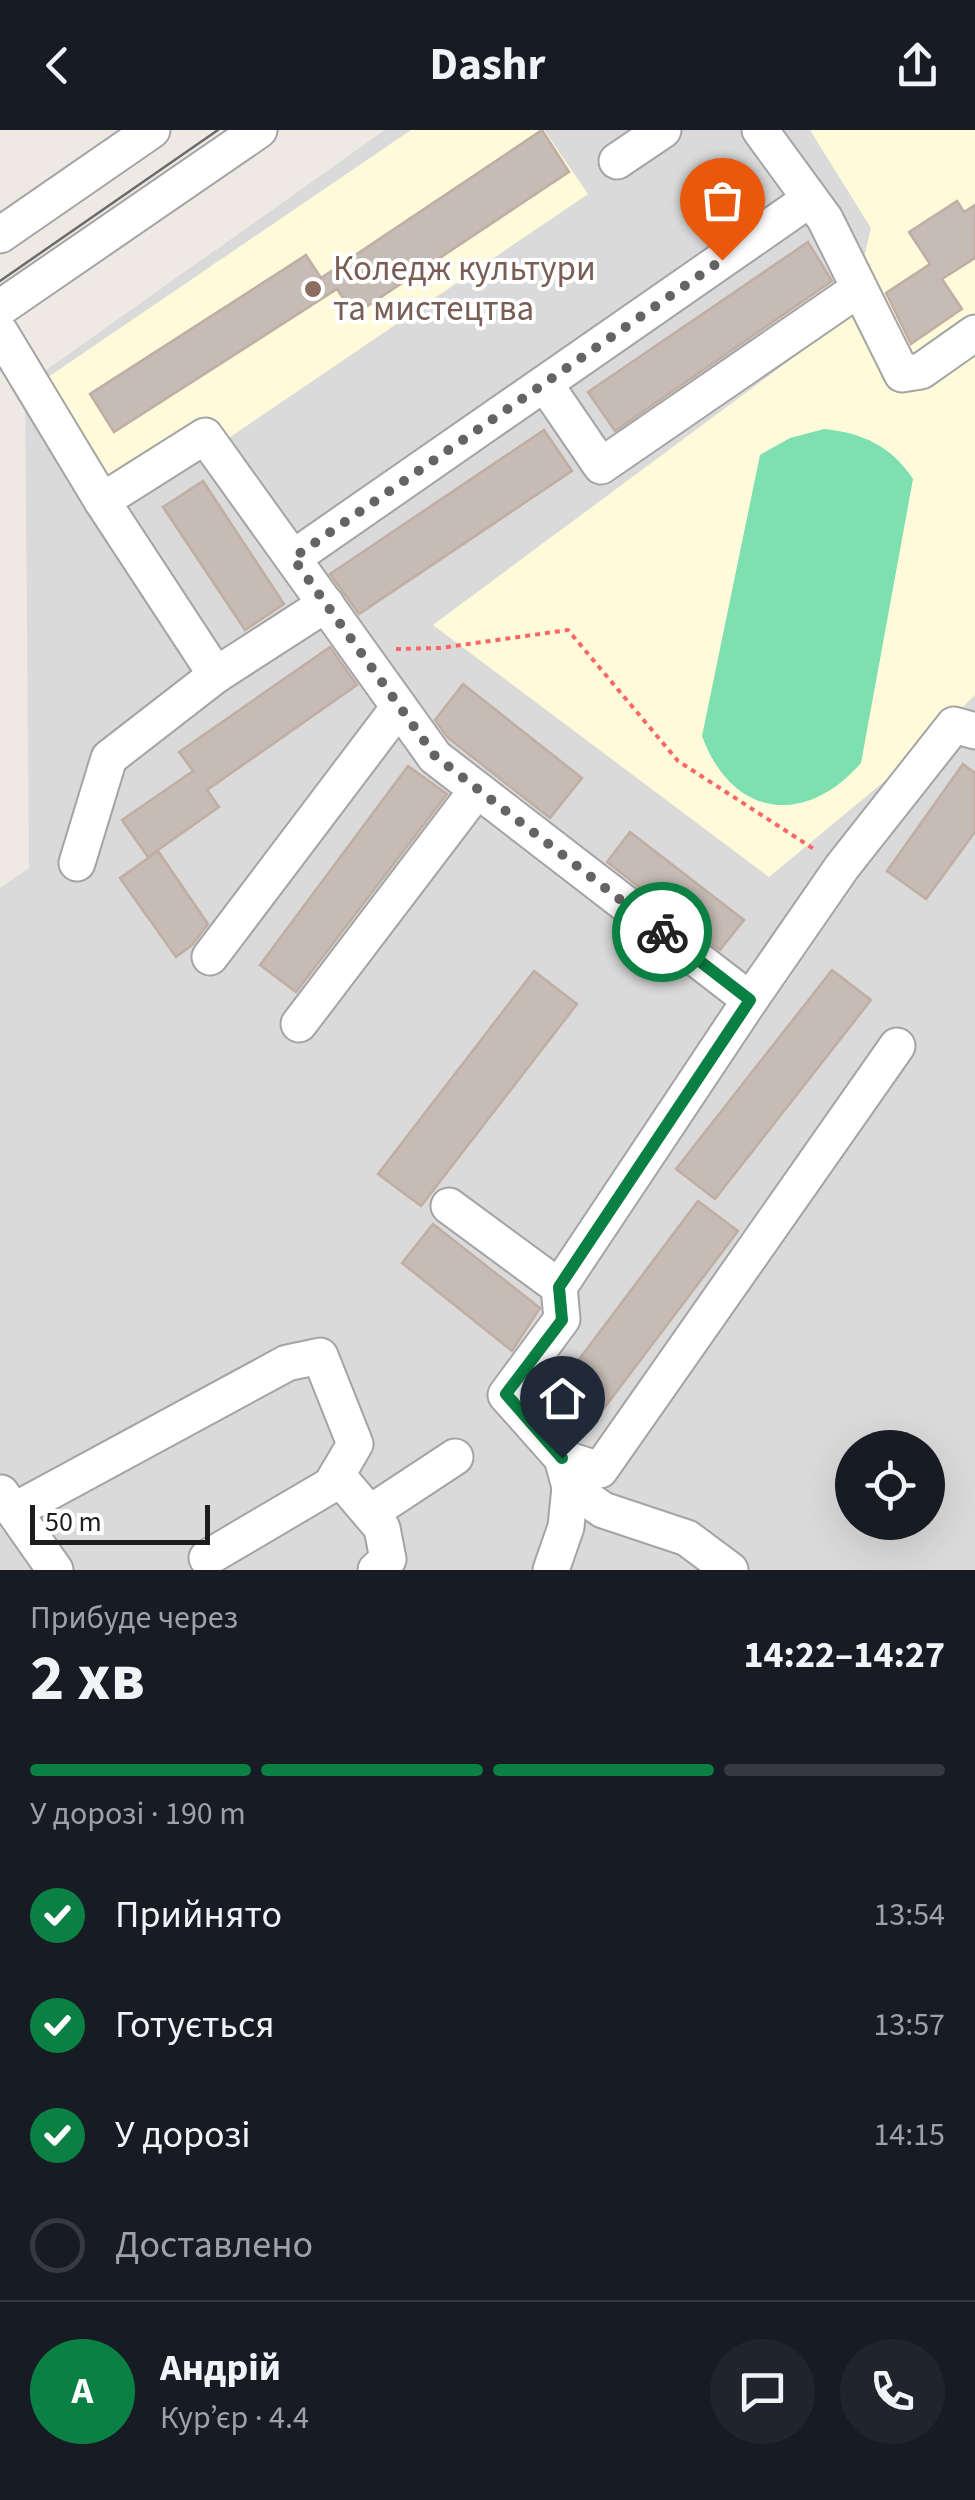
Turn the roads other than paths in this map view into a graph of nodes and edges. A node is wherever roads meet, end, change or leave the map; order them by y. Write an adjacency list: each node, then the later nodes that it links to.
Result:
1 (152, 130): 7 (street)
2 (259, 130): 9 (street)
3 (663, 130): 5 (street)
4 (760, 130): 6 (street)
5 (617, 161)
6 (810, 199): 8 (street); 12 (street)
7 (0, 234)
8 (857, 290): 11 (street); 12 (street)
9 (0, 308)
10 (0, 332): 13 (street)
11 (975, 333)
12 (545, 384): 14 (street)
13 (102, 500): 14 (street); 16 (street)
14 (293, 558): 15 (street)
15 (326, 604): 16 (street); 17 (street)
16 (216, 676): 20 (street)
17 (400, 706): 19 (street); 21 (street)
18 (975, 731): 22 (street)
19 (477, 790): 22 (street); 23 (street)
20 (77, 863)
21 (210, 956)
22 (750, 1000): 26 (street)
23 (299, 1024)
24 (897, 1046): 28 (street)
25 (449, 1206): 26 (street)
26 (559, 1287): 28 (street)
27 (455, 1457): 31 (street)
28 (566, 1473): 35 (street); 36 (street)
29 (337, 1475): 30 (street); 31 (street); 32 (street)
30 (7, 1501): 33 (street)
31 (370, 1513): 34 (street)
32 (208, 1558)
33 (55, 1570)
34 (376, 1570)
35 (551, 1570)
36 (730, 1570)

